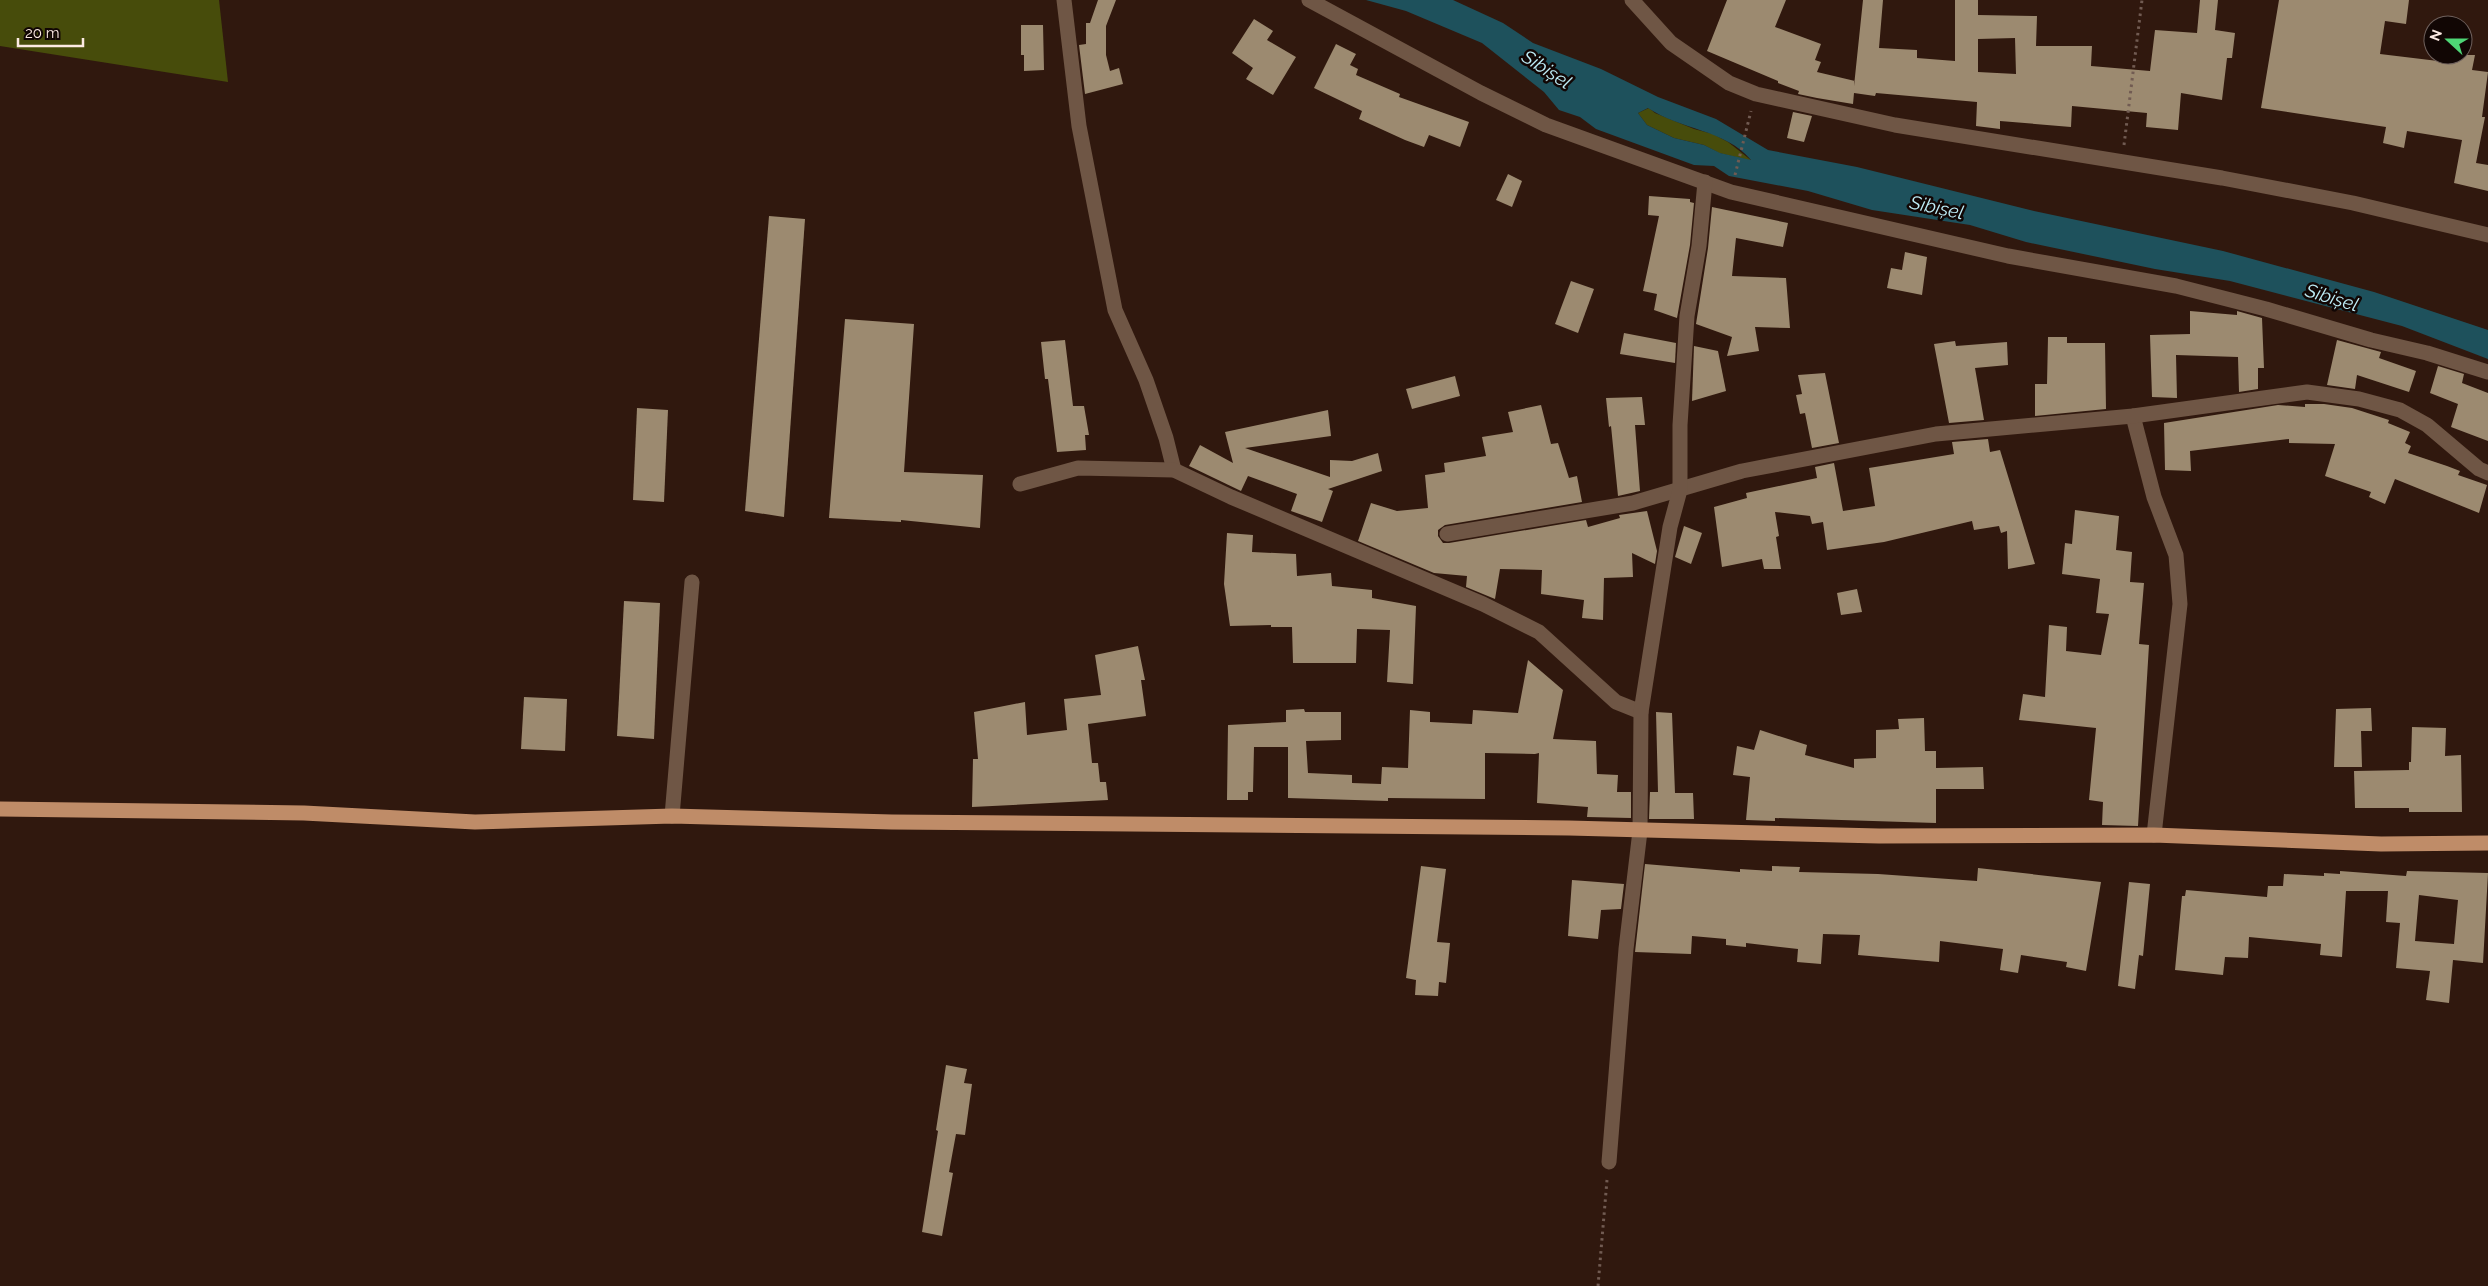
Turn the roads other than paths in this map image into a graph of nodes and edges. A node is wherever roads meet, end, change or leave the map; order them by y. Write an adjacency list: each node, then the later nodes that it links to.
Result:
1 (1064, 0): 8 (street)
2 (1309, 0): 4 (street)
3 (1632, 0): 5 (street)
4 (1706, 182): 6 (street); 11 (street)
5 (2488, 236)
6 (2488, 372)
7 (2133, 416): 9 (street); 11 (street); 18 (street)
8 (1174, 470): 10 (street); 14 (street)
9 (2488, 473)
10 (1020, 484)
11 (1680, 490): 12 (street); 14 (street)
12 (1447, 534)
13 (692, 582): 16 (street)
14 (1641, 712): 17 (street)
15 (0, 809): 16 (main road)
16 (672, 816): 17 (main road)
17 (1640, 831): 18 (main road); 20 (street)
18 (2154, 835): 19 (main road)
19 (2488, 842)
20 (1609, 1162)

